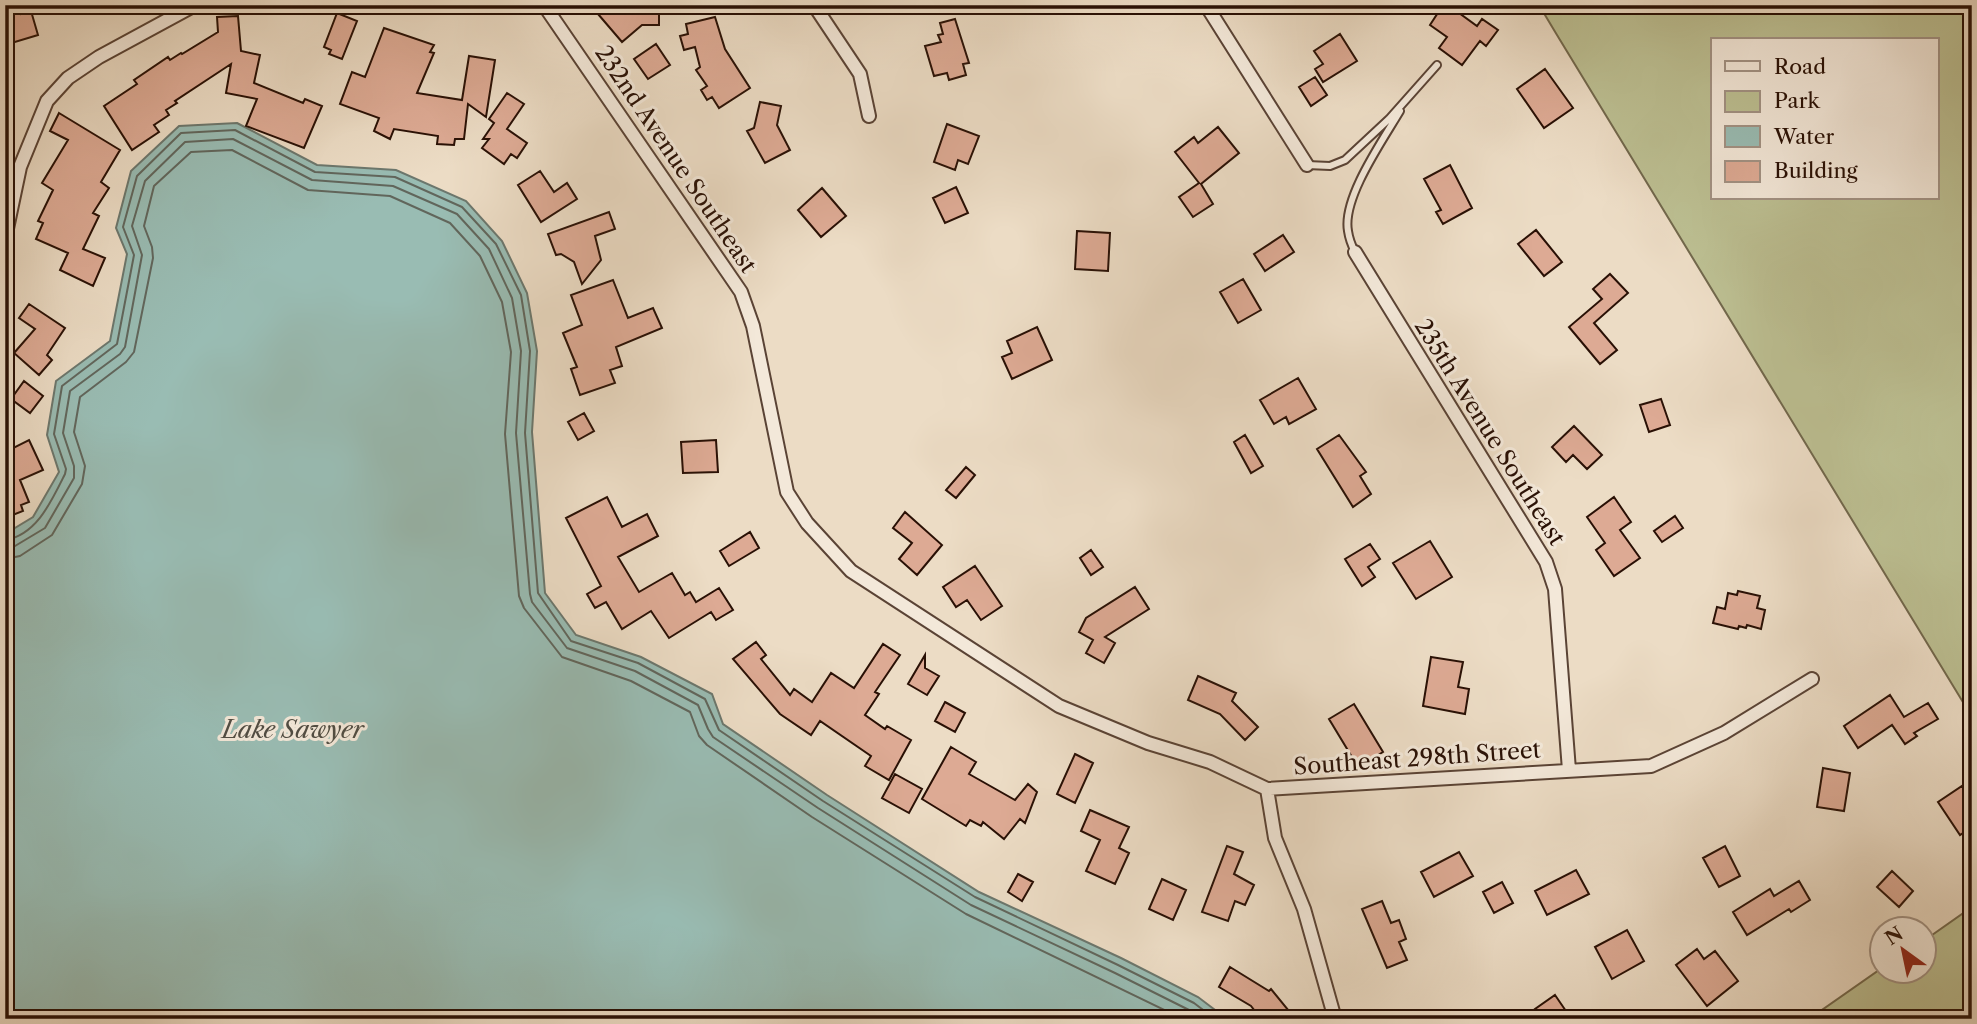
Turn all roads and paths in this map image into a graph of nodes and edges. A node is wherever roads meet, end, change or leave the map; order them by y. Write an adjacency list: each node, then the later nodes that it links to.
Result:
1 (195, 5): 9 (street)
2 (544, 5): 13 (street, 232nd Avenue Southeast)
3 (814, 5): 7 (street)
4 (1206, 5): 8 (street)
5 (1437, 65): 6 (lane)
6 (1406, 100): 8 (lane); 10 (lane)
7 (869, 116)
8 (1307, 164)
9 (5, 238)
10 (1354, 252): 12 (street, 235th Avenue Southeast)
11 (1812, 680): 12 (street, Southeast 298th Street)
12 (1569, 770): 13 (street, Southeast 298th Street)
13 (1267, 789): 14 (street)
14 (1335, 1019)

